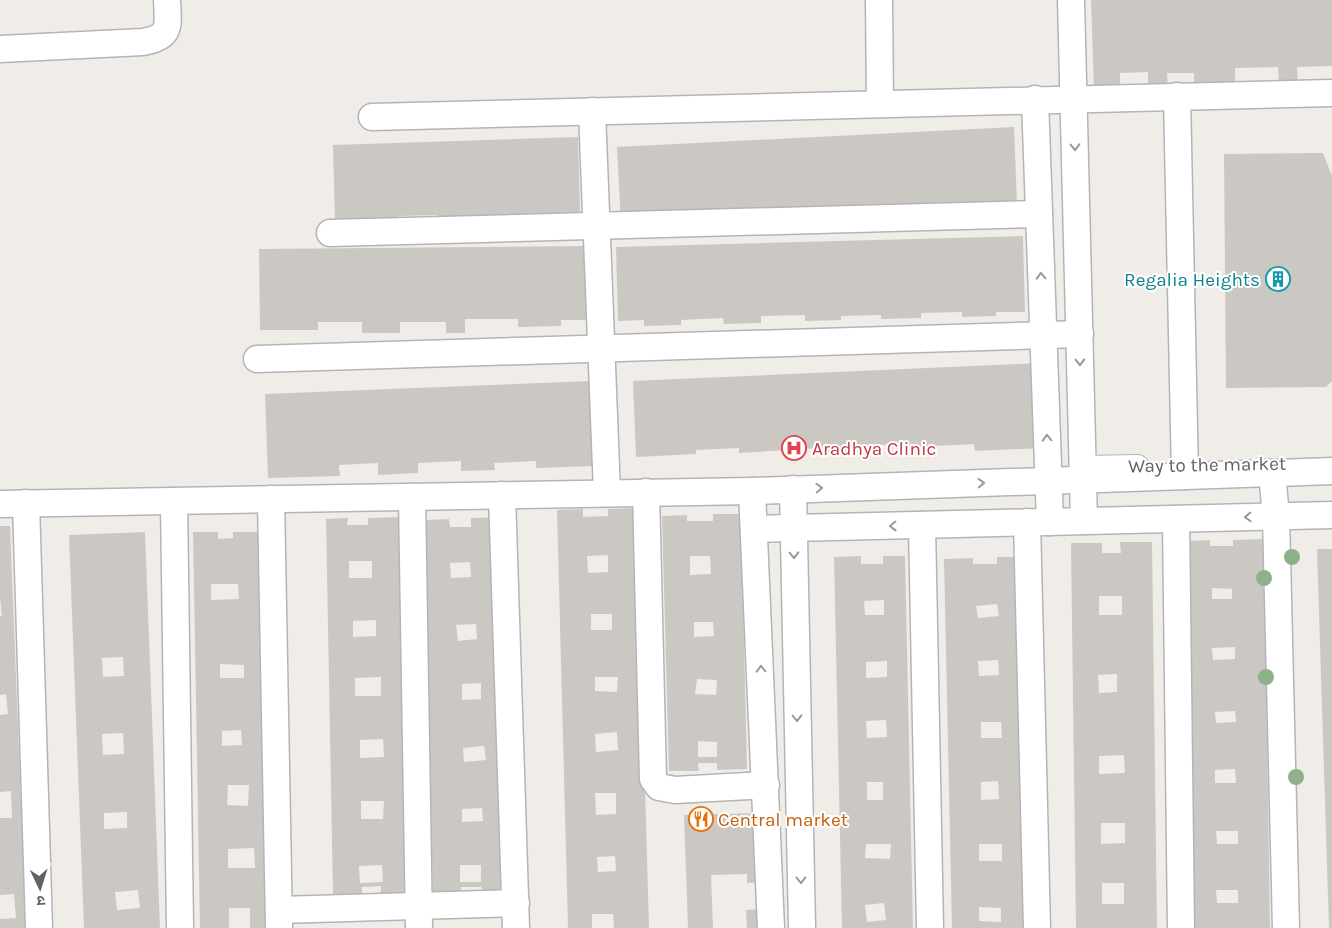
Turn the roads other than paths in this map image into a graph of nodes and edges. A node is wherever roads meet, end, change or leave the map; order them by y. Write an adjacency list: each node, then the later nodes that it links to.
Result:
1 (167, 0): 4 (street)
2 (879, 0): 9 (street)
3 (1071, 0): 7 (street)
4 (0, 49)
5 (1332, 93): 6 (street)
6 (1177, 96): 7 (street); 20 (street)
7 (1074, 98): 8 (street); 15 (street, one-way to 15)
8 (1035, 100): 9 (street); 12 (street)
9 (880, 104): 10 (street)
10 (592, 111): 11 (street); 13 (street)
11 (372, 117)
12 (1039, 214): 13 (street); 16 (street, one-way to 12)
13 (597, 226): 14 (street); 17 (street)
14 (330, 233)
15 (1080, 334): 16 (street); 22 (street, one-way to 22)
16 (1043, 335): 17 (street); 24 (street, one-way to 16)
17 (602, 349): 18 (street); 28 (street)
18 (256, 360)
19 (1332, 461): 20 (street, Way to the market)
20 (1184, 471): 22 (street); 23 (street)
21 (1332, 471): 23 (street)
22 (1083, 473): 24 (street); 38 (street)
23 (1272, 473): 36 (street)
24 (1048, 481): 25 (street, one-way to 24); 39 (street)
25 (793, 489): 26 (street); 41 (street)
26 (752, 491): 27 (street); 42 (street)
27 (646, 492): 28 (street); 43 (street)
28 (607, 493): 29 (street)
29 (502, 495): 30 (street); 44 (street)
30 (412, 497): 31 (street); 45 (street)
31 (271, 499): 32 (street); 46 (street)
32 (174, 501): 33 (street); 48 (street)
33 (26, 503): 34 (street); 47 (street)
34 (0, 504)
35 (1332, 515): 36 (street)
36 (1276, 516): 37 (street, one-way to 37); 54 (street)
37 (1176, 519): 38 (street); 53 (street)
38 (1084, 521): 39 (street)
39 (1038, 522): 40 (street); 52 (street)
40 (922, 525): 41 (street, one-way to 41); 51 (street)
41 (793, 528): 42 (street); 50 (street, one-way to 50)
42 (755, 529): 43 (street, one-way to 42)
43 (766, 785): 49 (street)
44 (516, 916): 45 (street)
45 (419, 917): 46 (street)
46 (279, 919)
47 (39, 928)
48 (180, 928)
49 (771, 928)
50 (802, 928)
51 (930, 928)
52 (1037, 928)
53 (1181, 928)
54 (1286, 928)

